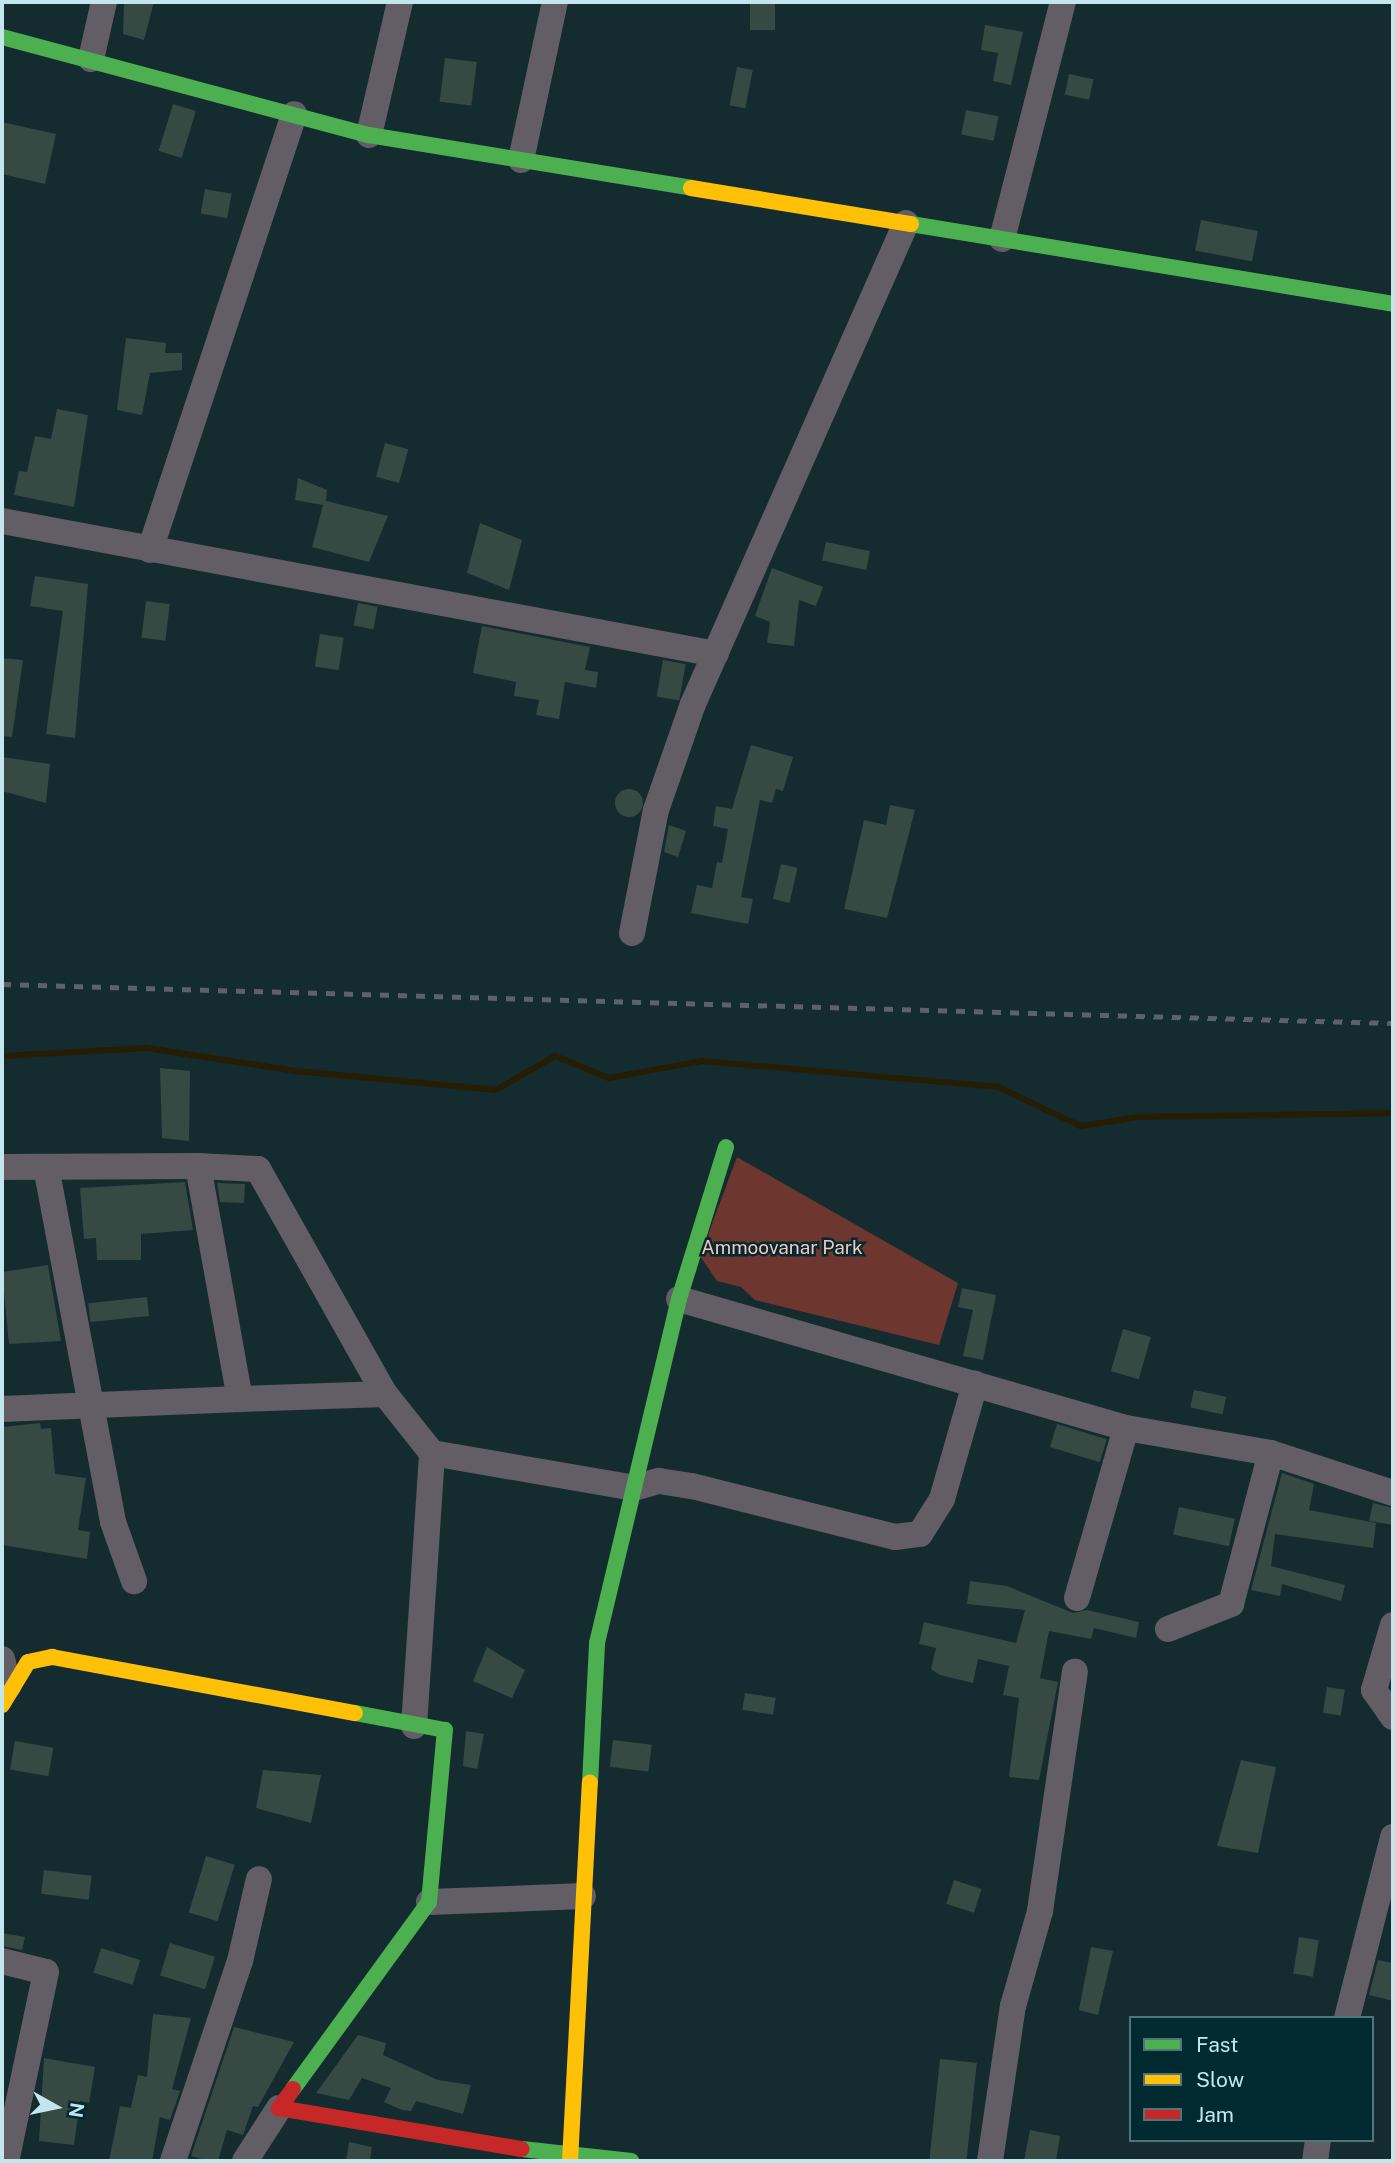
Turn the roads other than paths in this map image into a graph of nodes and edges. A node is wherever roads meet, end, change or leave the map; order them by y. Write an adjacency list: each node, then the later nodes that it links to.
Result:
1 (104, 2): 6 (street)
2 (400, 2): 8 (street)
3 (555, 2): 9 (street)
4 (1063, 2): 11 (street)
5 (2, 37): 6 (street)
6 (91, 59): 7 (street)
7 (294, 114): 8 (street); 14 (street)
8 (369, 135): 9 (street)
9 (521, 160): 10 (street)
10 (906, 223): 11 (street); 15 (street)
11 (1002, 239): 12 (street)
12 (1393, 304)
13 (2, 521): 14 (street)
14 (150, 550): 15 (street)
15 (716, 654): 16 (street)
16 (632, 933)
17 (726, 1147): 21 (street)
18 (198, 1166): 20 (street); 23 (street); 24 (street)
19 (2, 1167): 20 (street)
20 (46, 1167): 25 (street)
21 (679, 1298): 22 (street); 30 (street)
22 (975, 1384): 27 (street); 30 (street)
23 (385, 1394): 24 (street); 28 (street)
24 (240, 1399): 25 (street)
25 (88, 1406): 26 (street); 32 (street)
26 (2, 1409)
27 (1126, 1428): 29 (street); 33 (street)
28 (432, 1453): 30 (street); 40 (street)
29 (1271, 1453): 31 (street); 35 (street)
30 (634, 1488): 43 (street)
31 (1393, 1493)
32 (134, 1581)
33 (1077, 1598)
34 (1393, 1625): 39 (street)
35 (1168, 1629)
36 (2, 1659): 38 (street)
37 (1075, 1672): 55 (street)
38 (5, 1695): 40 (street)
39 (1393, 1717)
40 (414, 1726): 44 (street)
41 (1393, 1837): 46 (street)
42 (259, 1878): 52 (street)
43 (583, 1896): 44 (street); 50 (street)
44 (429, 1902): 47 (street)
45 (2, 1961): 51 (street)
46 (1348, 2016)
47 (279, 2108): 49 (street); 53 (street)
48 (1318, 2142): 56 (street)
49 (454, 2151): 50 (street)
50 (570, 2158): 54 (street)
51 (6, 2161)
52 (173, 2161)
53 (245, 2161)
54 (631, 2161)
55 (990, 2161)
56 (1315, 2161)

